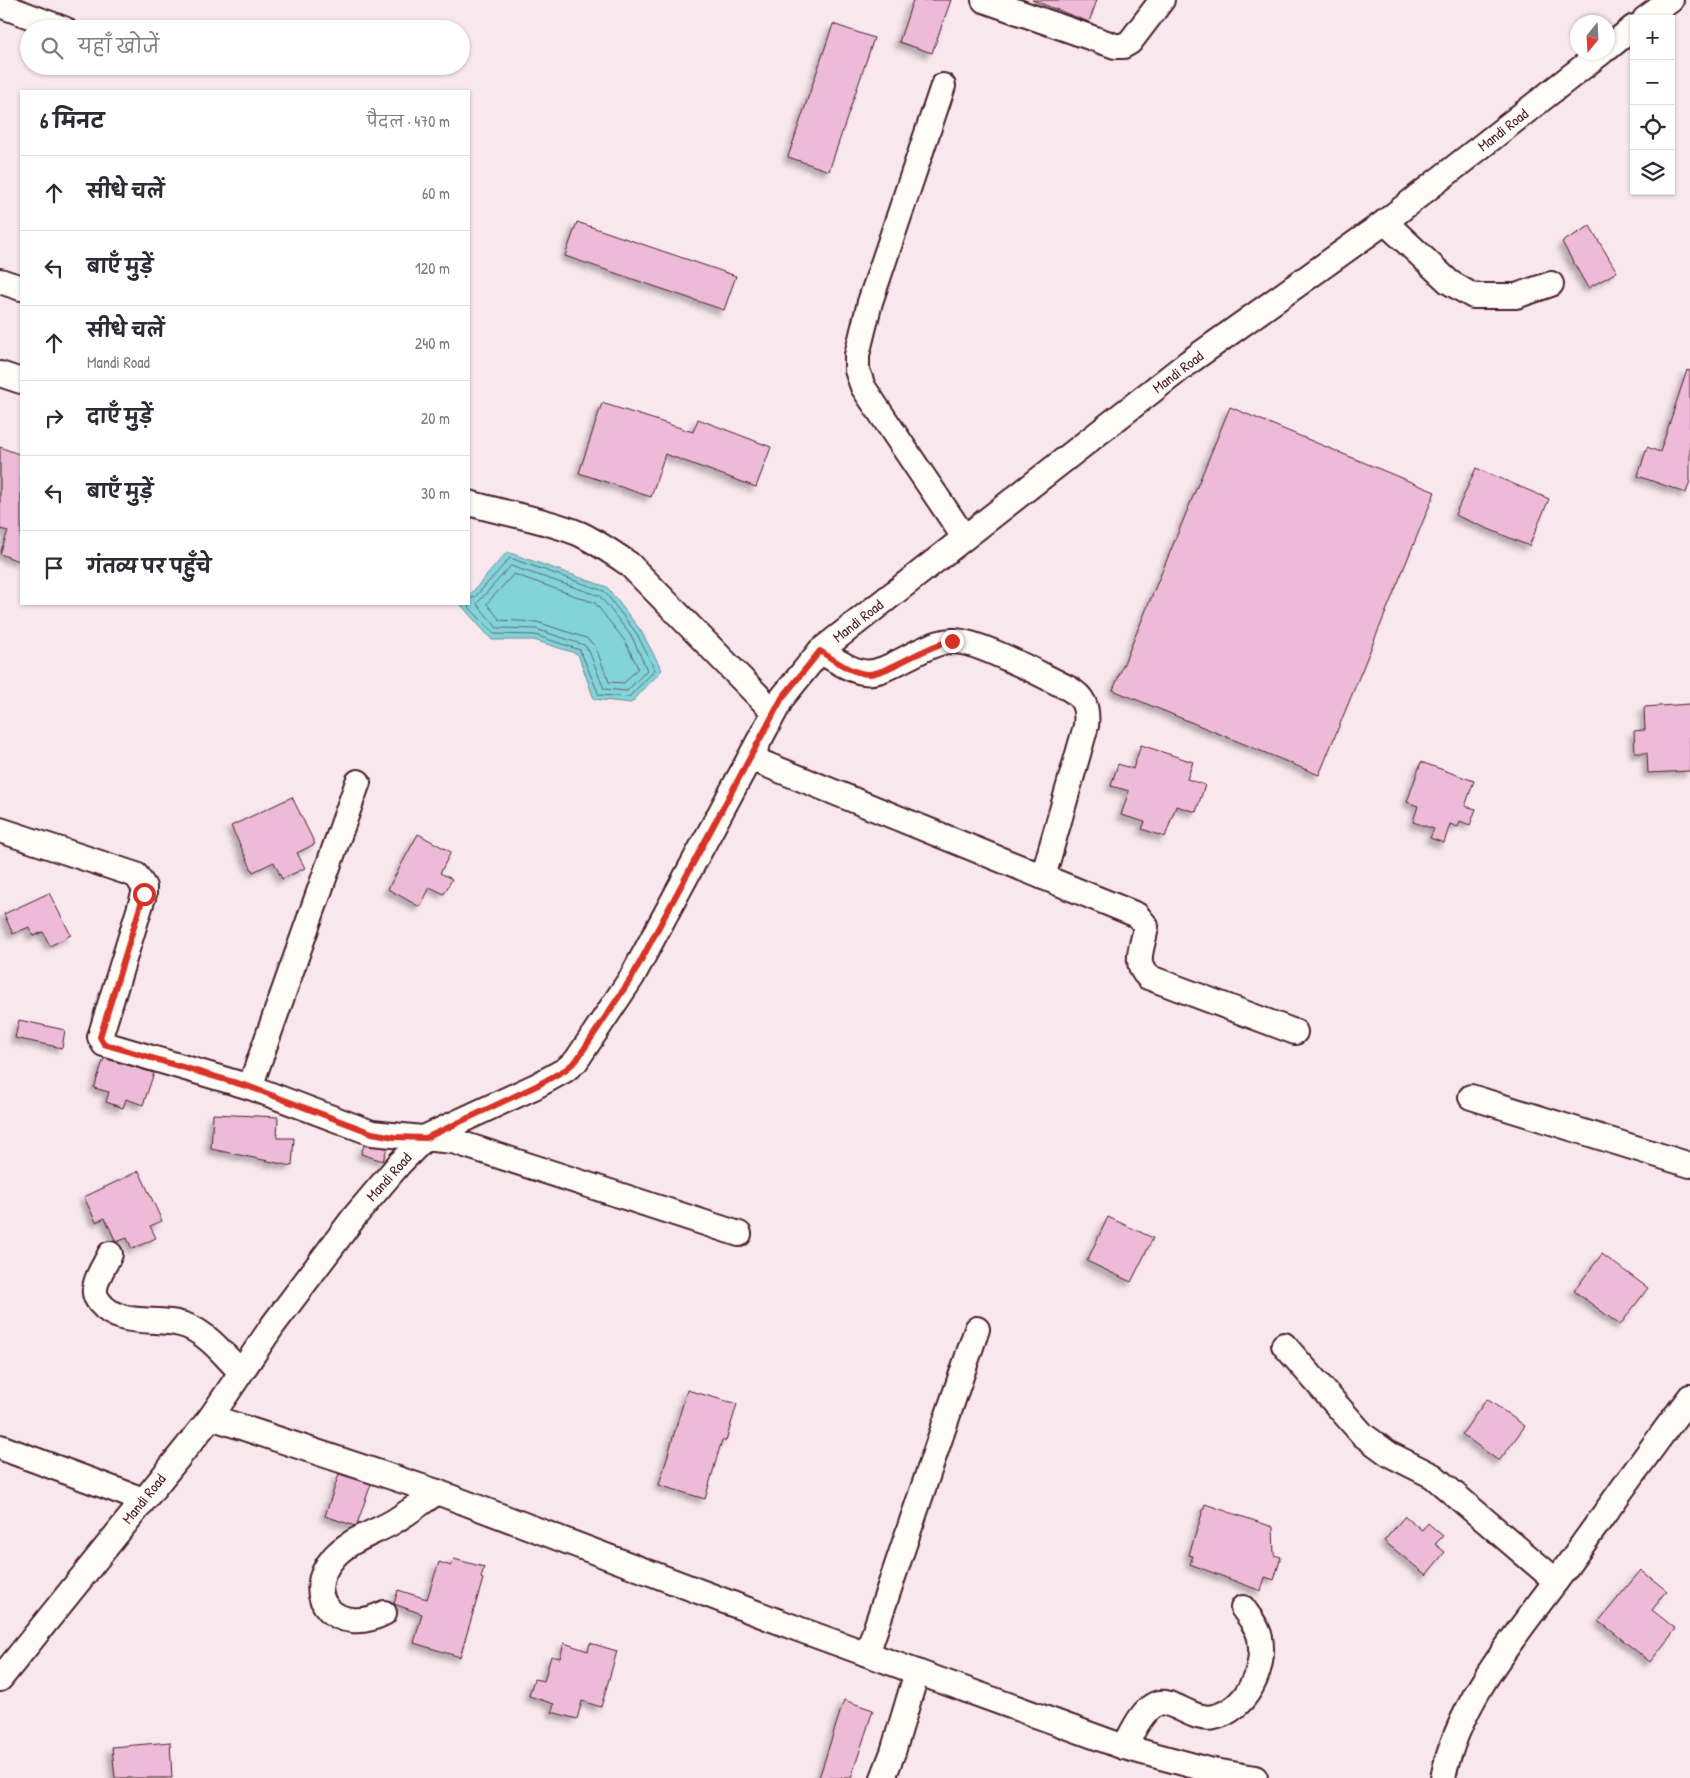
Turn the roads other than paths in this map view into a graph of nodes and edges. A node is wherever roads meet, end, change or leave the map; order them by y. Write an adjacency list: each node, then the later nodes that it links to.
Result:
1 (984, 0): 2 (street)
2 (1162, 0)
3 (1671, 0): 5 (street)
4 (0, 4): 6 (street)
5 (1641, 15)
6 (41, 20)
7 (1630, 26): 8 (street)
8 (1615, 41)
9 (1592, 60): 11 (street, Mandi Road)
10 (943, 86): 18 (street)
11 (1385, 222): 13 (street); 18 (street, Mandi Road)
12 (0, 281): 14 (street)
13 (1551, 284)
14 (20, 288)
15 (0, 374): 16 (street)
16 (20, 381)
17 (470, 503): 20 (street)
18 (964, 537): 19 (street, Mandi Road)
19 (820, 651): 20 (street, Mandi Road); 24 (street)
20 (774, 712): 21 (street, Mandi Road)
21 (750, 758): 24 (street); 28 (street, Mandi Road)
22 (358, 782): 26 (street)
23 (0, 830): 26 (street)
24 (1043, 877): 25 (street)
25 (1295, 1032)
26 (250, 1087): 28 (street)
27 (1471, 1097): 29 (street)
28 (426, 1138): 30 (street); 34 (street, Mandi Road)
29 (1690, 1165)
30 (739, 1234)
31 (110, 1254): 34 (street)
32 (977, 1329): 43 (street)
33 (1284, 1345): 40 (street)
34 (240, 1371): 36 (street, Mandi Road)
35 (1690, 1397): 40 (street)
36 (211, 1416): 38 (street); 39 (street, Mandi Road)
37 (0, 1447): 39 (street)
38 (437, 1492): 42 (street); 43 (street)
39 (143, 1500): 45 (street, Mandi Road)
40 (1556, 1580): 49 (street)
41 (1243, 1608): 46 (street)
42 (384, 1613)
43 (867, 1654): 44 (street)
44 (917, 1672): 46 (street); 47 (street)
45 (0, 1679)
46 (1124, 1747): 48 (street)
47 (883, 1778)
48 (1255, 1778)
49 (1443, 1778)

